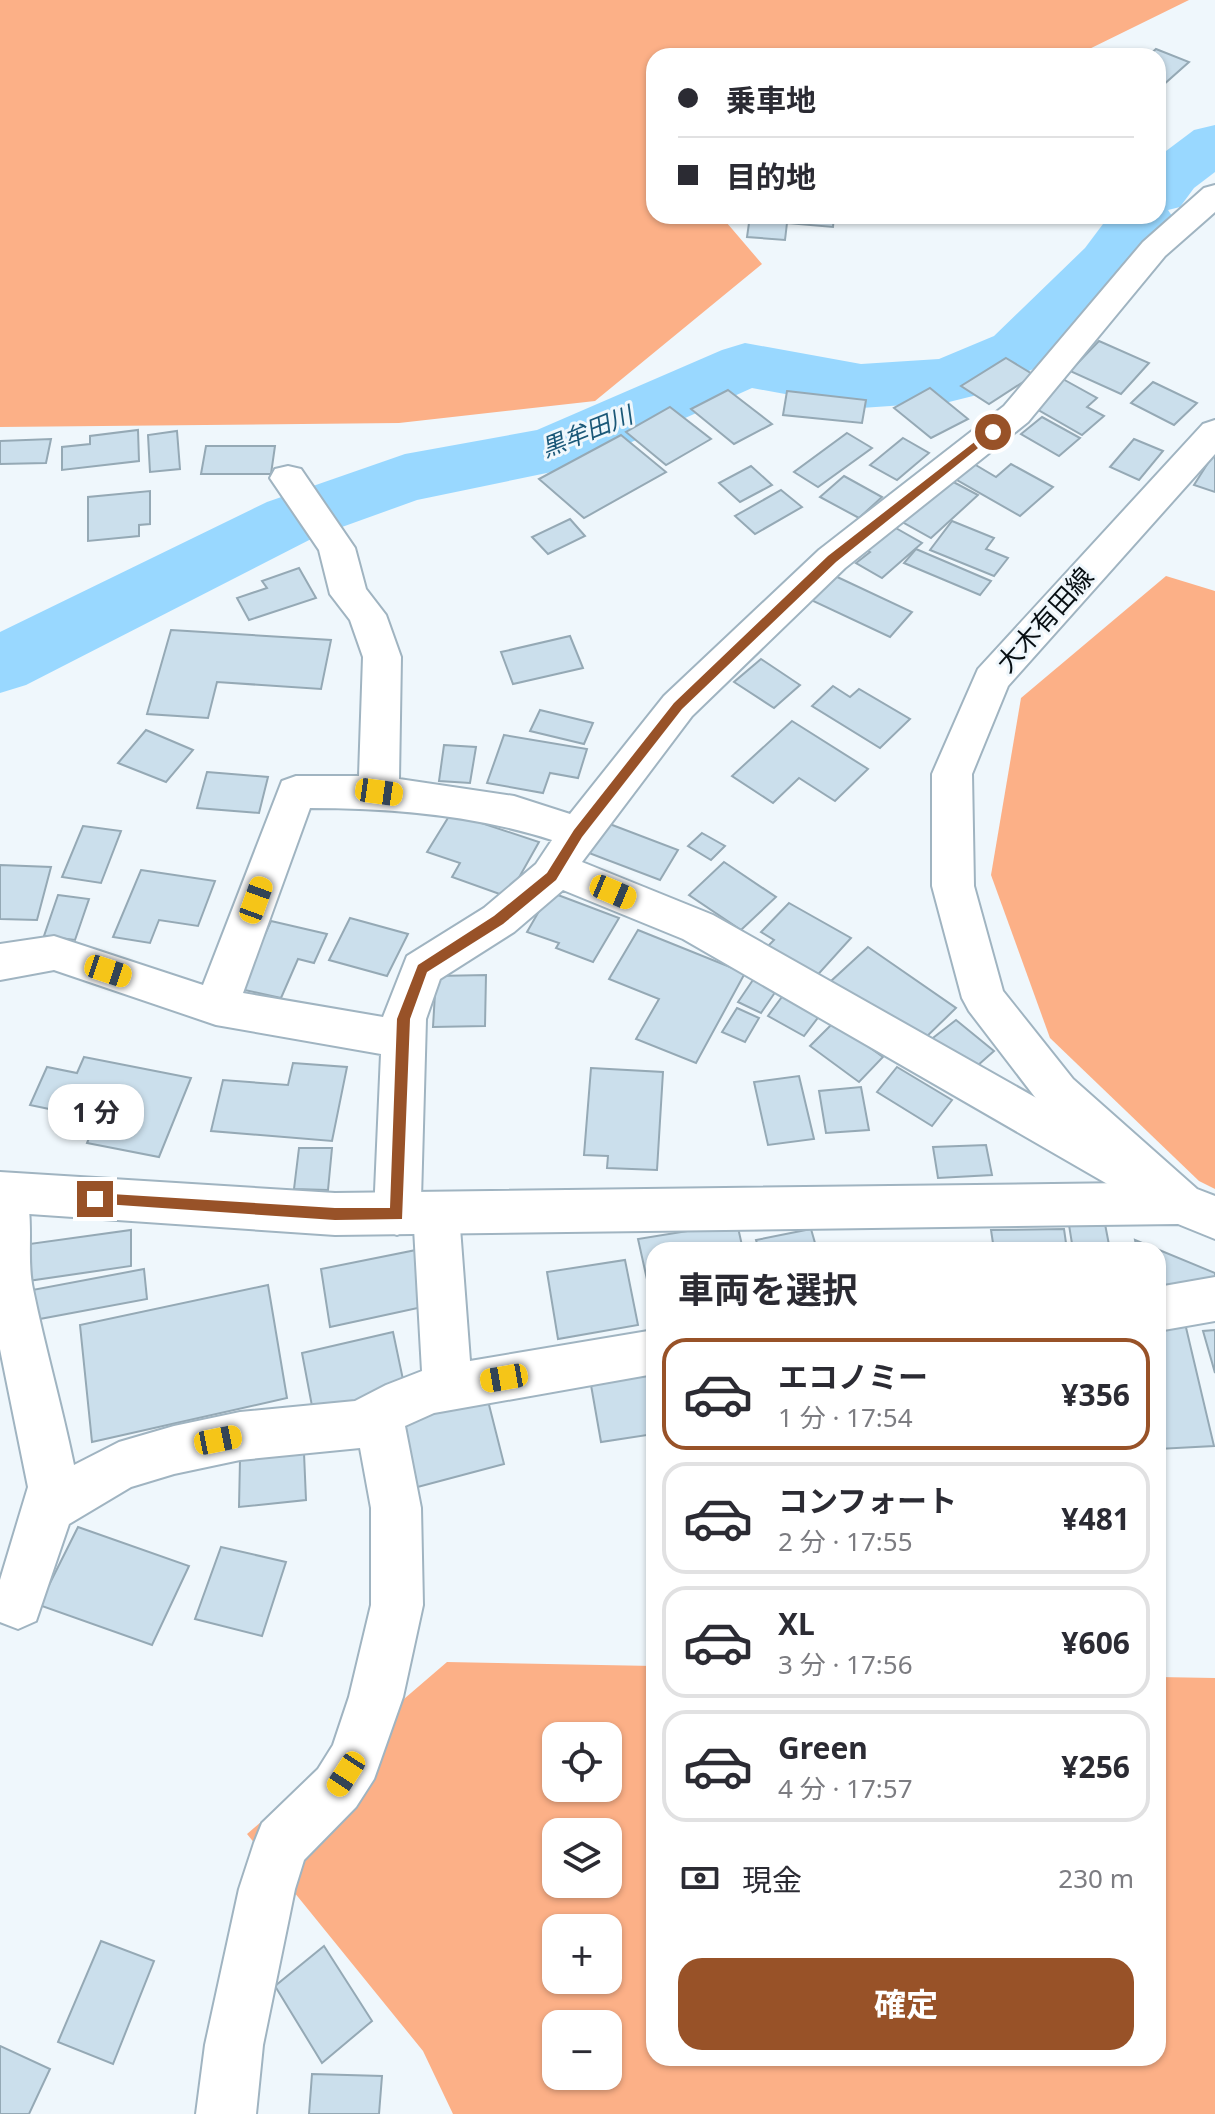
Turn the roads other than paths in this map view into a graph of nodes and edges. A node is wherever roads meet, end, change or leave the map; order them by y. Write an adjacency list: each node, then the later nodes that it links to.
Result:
1 (1215, 195): 5 (street)
2 (1215, 432): 11 (street, 大木有田線)
3 (294, 486): 4 (street)
4 (379, 792): 5 (street); 8 (street)
5 (578, 833): 6 (street)
6 (556, 869): 9 (street); 11 (street)
7 (0, 962): 8 (street)
8 (216, 1007): 9 (street)
9 (403, 1039): 12 (street)
10 (3, 1193): 12 (street); 18 (street)
11 (1198, 1210): 12 (street)
12 (416, 1214): 16 (street)
13 (1215, 1299): 14 (street)
14 (1166, 1308)
15 (646, 1353): 16 (street)
16 (447, 1388): 17 (street)
17 (378, 1414): 18 (street); 20 (street)
18 (47, 1509): 19 (street)
19 (18, 1603)
20 (226, 2114)

